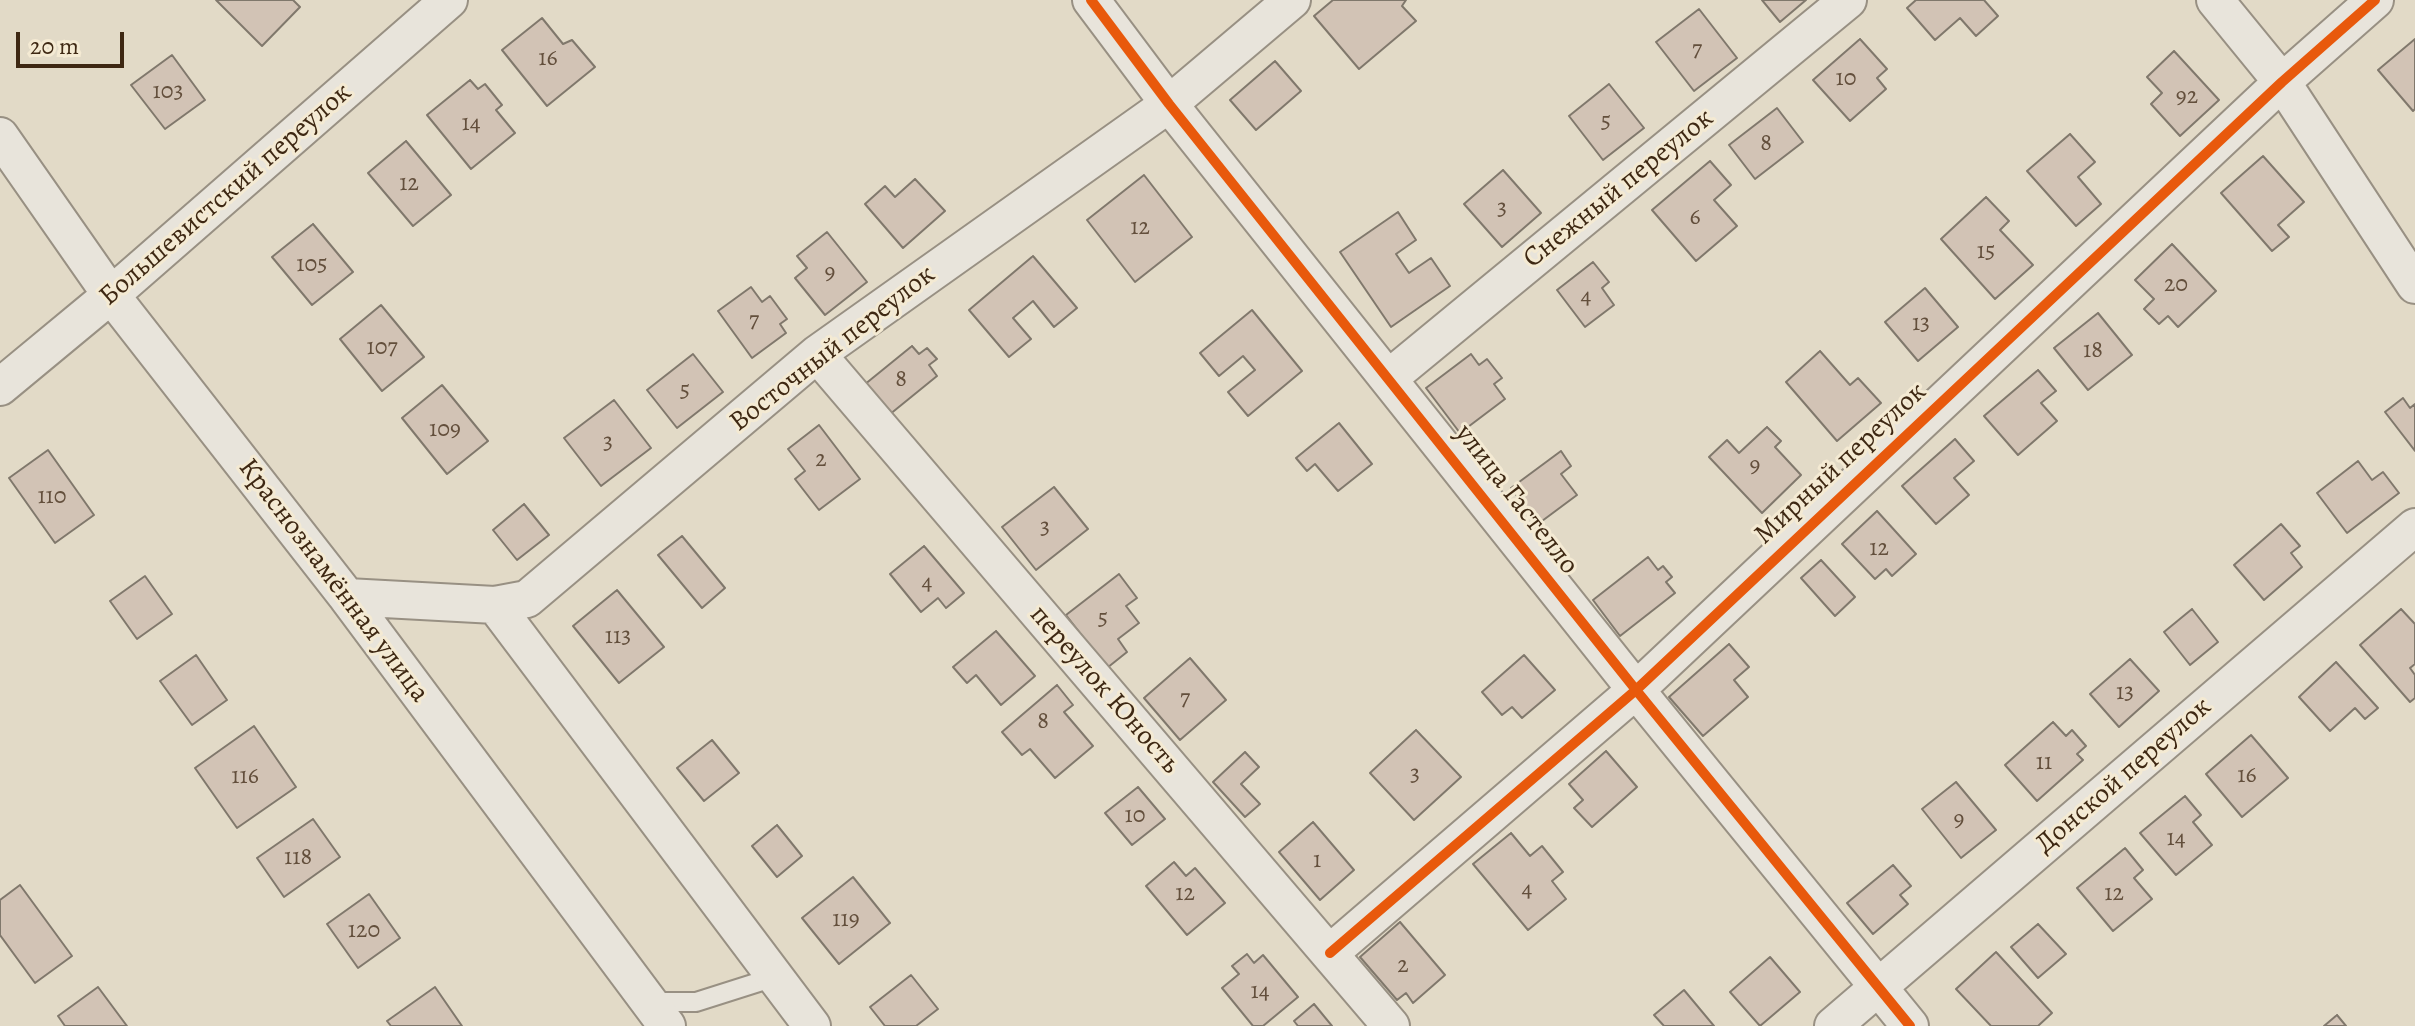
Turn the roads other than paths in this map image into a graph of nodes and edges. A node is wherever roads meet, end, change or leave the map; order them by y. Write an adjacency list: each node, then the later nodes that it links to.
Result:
1 (449, 0): 11 (street, Большевистский переулок)
2 (1091, 0): 8 (street, улица Гастелло)
3 (1292, 0): 8 (street, Восточный переулок)
4 (1848, 0): 13 (street, Снежный переулок)
5 (2215, 0): 7 (street)
6 (2375, 0): 7 (street, Мирный переулок)
7 (2282, 82): 10 (street); 18 (street, Мирный переулок)
8 (1169, 104): 12 (street, Восточный переулок); 13 (street, улица Гастелло)
9 (0, 136): 11 (street, Краснознамённая улица)
10 (2415, 285)
11 (111, 295): 14 (street, Большевистский переулок); 16 (street, Краснознамённая улица)
12 (817, 354): 17 (street, Восточный переулок); 19 (street, переулок Юность)
13 (1389, 378): 18 (street, улица Гастелло)
14 (0, 387)
15 (2415, 527): 21 (street, Донской переулок)
16 (347, 597): 17 (street, Восточный переулок); 22 (street, Краснознамённая улица)
17 (495, 605): 20 (street)
18 (1636, 690): 19 (street, Мирный переулок); 21 (street, улица Гастелло)
19 (1330, 953): 24 (street, переулок Юность)
20 (771, 972): 22 (lane); 23 (street)
21 (1878, 988): 25 (street, Донской переулок); 26 (street, улица Гастелло)
22 (658, 1014)
23 (812, 1026)
24 (1391, 1026)
25 (1833, 1026)
26 (1910, 1026)

